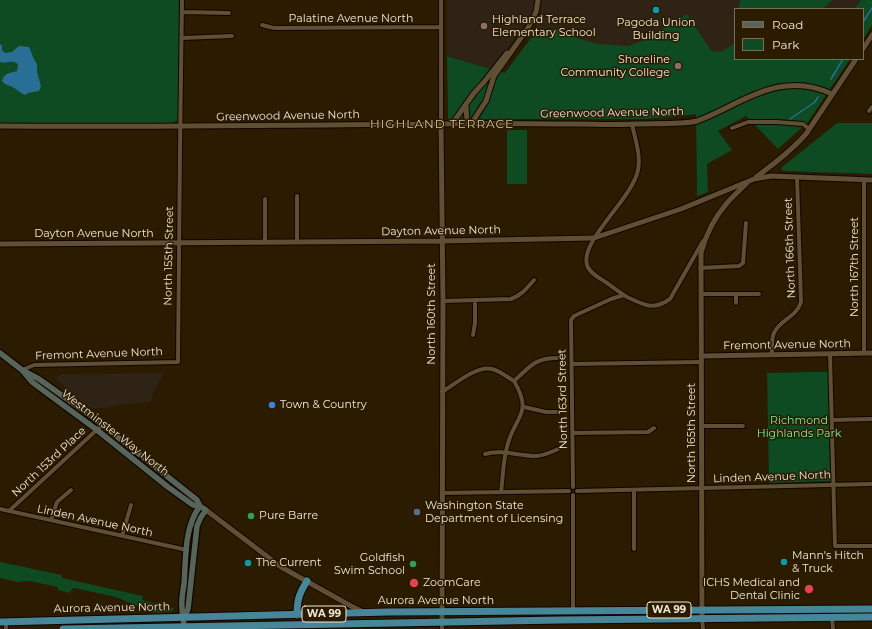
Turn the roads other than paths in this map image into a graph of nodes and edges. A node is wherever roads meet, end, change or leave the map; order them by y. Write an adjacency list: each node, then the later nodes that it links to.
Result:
1 (182, 0): 4 (street, North 155th Street)
2 (442, 0): 7 (street, North 160th Street)
3 (538, 0): 10 (street)
4 (182, 12): 5 (street); 11 (street, North 155th Street)
5 (229, 13)
6 (262, 25): 7 (street, Palatine Avenue North)
7 (441, 27): 16 (street, North 160th Street)
8 (872, 35): 12 (street)
9 (232, 36): 11 (street)
10 (523, 37): 15 (street); 18 (street)
11 (182, 38): 21 (street, North 155th Street)
12 (864, 47)
13 (855, 60): 14 (street)
14 (832, 94): 19 (street, Greenwood Avenue North); 23 (street)
15 (466, 104): 17 (street); 18 (street)
16 (441, 124): 17 (street, Greenwood Avenue North); 21 (street, Greenwood Avenue North); 38 (street, North 160th Street)
17 (452, 124): 18 (street, Greenwood Avenue North)
18 (469, 124): 19 (street, Greenwood Avenue North)
19 (632, 124): 36 (street)
20 (0, 126): 21 (street, Greenwood Avenue North)
21 (180, 127): 41 (street, North 155th Street)
22 (732, 128): 23 (street)
23 (809, 129): 24 (street)
24 (771, 166): 25 (street); 27 (street)
25 (774, 176): 26 (street, Dayton Avenue North); 27 (street, Dayton Avenue North)
26 (796, 177): 28 (street, Dayton Avenue North); 58 (street, North 166th Street)
27 (754, 179): 30 (street, Dayton Avenue North)
28 (864, 180): 29 (street, Dayton Avenue North); 54 (street, North 167th Street)
29 (872, 180)
30 (747, 182): 31 (street, Dayton Avenue North); 34 (street, North 165th Street)
31 (724, 191): 34 (street); 36 (street, Dayton Avenue North)
32 (297, 196): 40 (street)
33 (265, 199): 39 (street)
34 (731, 199): 37 (street, North 165th Street)
35 (746, 223): 43 (street)
36 (594, 238): 38 (street, Dayton Avenue North); 48 (street)
37 (705, 238): 43 (street, North 165th Street); 48 (street)
38 (442, 241): 40 (street, Dayton Avenue North); 50 (street, North 160th Street)
39 (265, 242): 40 (street, Dayton Avenue North); 41 (street, Dayton Avenue North)
40 (297, 242)
41 (179, 243): 42 (street, Dayton Avenue North); 60 (street, North 155th Street)
42 (0, 244)
43 (700, 268): 45 (street, North 165th Street)
44 (534, 280): 49 (street)
45 (701, 294): 46 (street); 57 (street, North 165th Street)
46 (736, 294): 47 (street); 51 (street)
47 (759, 294)
48 (624, 295): 62 (street, North 163rd Street)
49 (475, 300): 50 (street); 52 (street)
50 (443, 301): 65 (street, North 160th Street)
51 (736, 303)
52 (473, 335)
53 (0, 353): 63 (main road, Westminster Way North)
54 (864, 353): 55 (street, Fremont Avenue North); 56 (street, Fremont Avenue North)
55 (872, 353)
56 (830, 354): 58 (street, Fremont Avenue North); 69 (street)
57 (702, 356): 58 (street, Fremont Avenue North); 61 (street, North 165th Street)
58 (772, 356)
59 (557, 358): 64 (street)
60 (178, 362): 63 (street, Fremont Avenue North)
61 (702, 362): 62 (street); 71 (street, North 165th Street)
62 (572, 364): 75 (street, North 163rd Street)
63 (22, 370): 70 (main road, Westminster Way North); 74 (main road, Westminster Way North)
64 (514, 381): 65 (street); 66 (street)
65 (442, 392): 88 (street, North 160th Street)
66 (524, 407): 67 (street); 78 (street)
67 (559, 412)
68 (872, 419): 69 (street)
69 (832, 420): 79 (street)
70 (102, 425): 74 (street, North 153rd Place); 91 (main road, Westminster Way North)
71 (702, 426): 72 (street); 82 (street, North 165th Street)
72 (743, 426)
73 (654, 428): 75 (street)
74 (97, 430): 91 (main road, Westminster Way North); 94 (street, North 153rd Place)
75 (573, 433): 81 (street, North 163rd Street)
76 (558, 449): 78 (street)
77 (485, 454): 78 (street)
78 (505, 454): 87 (street)
79 (832, 484): 80 (street, Linden Avenue North); 82 (street, Linden Avenue North); 97 (street)
80 (872, 484)
81 (573, 487): 85 (street); 86 (street)
82 (702, 488): 84 (street, Linden Avenue North); 102 (street, North 165th Street)
83 (71, 490): 95 (street)
84 (634, 490): 86 (street, Linden Avenue North); 98 (street)
85 (569, 491): 87 (street); 89 (street)
86 (577, 491): 89 (street)
87 (501, 492): 88 (street)
88 (442, 493): 104 (street, North 160th Street)
89 (573, 494): 103 (street)
90 (131, 506): 96 (street)
91 (200, 506): 93 (main road, Westminster Way North); 99 (main road)
92 (0, 510): 94 (street, Linden Avenue North)
93 (206, 510): 100 (street, Westminster Way North); 107 (main road)
94 (9, 511): 95 (street, Linden Avenue North)
95 (51, 520): 96 (street, Linden Avenue North)
96 (122, 536): 99 (street, Linden Avenue North)
97 (872, 546)
98 (634, 549)
99 (187, 550): 107 (main road)
100 (307, 581): 105 (street, Westminster Way North); 106 (highway)
101 (872, 609): 102 (highway, Aurora Avenue North / WA 99)
102 (702, 610): 103 (highway, Aurora Avenue North / WA 99); 110 (street, North 165th Street)
103 (573, 611): 104 (highway, Aurora Avenue North / WA 99)
104 (442, 612): 105 (highway, Aurora Avenue North / WA 99); 112 (street, North 160th Street)
105 (366, 613): 106 (highway, Aurora Avenue North / WA 99)
106 (297, 615): 107 (highway, Aurora Avenue North / WA 99)
107 (184, 618): 111 (highway, Aurora Avenue North / WA 99); 113 (main road)
108 (832, 618): 109 (highway, Aurora Avenue North / WA 99); 110 (highway, Aurora Avenue North / WA 99); 116 (street)
109 (872, 618)
110 (702, 619): 112 (highway, Aurora Avenue North / WA 99); 115 (street, North 165th Street)
111 (4, 624)
112 (442, 626): 113 (highway, Aurora Avenue North / WA 99)
113 (184, 628): 114 (highway, Aurora Avenue North / WA 99)
114 (63, 629)
115 (703, 629)
116 (833, 629)

